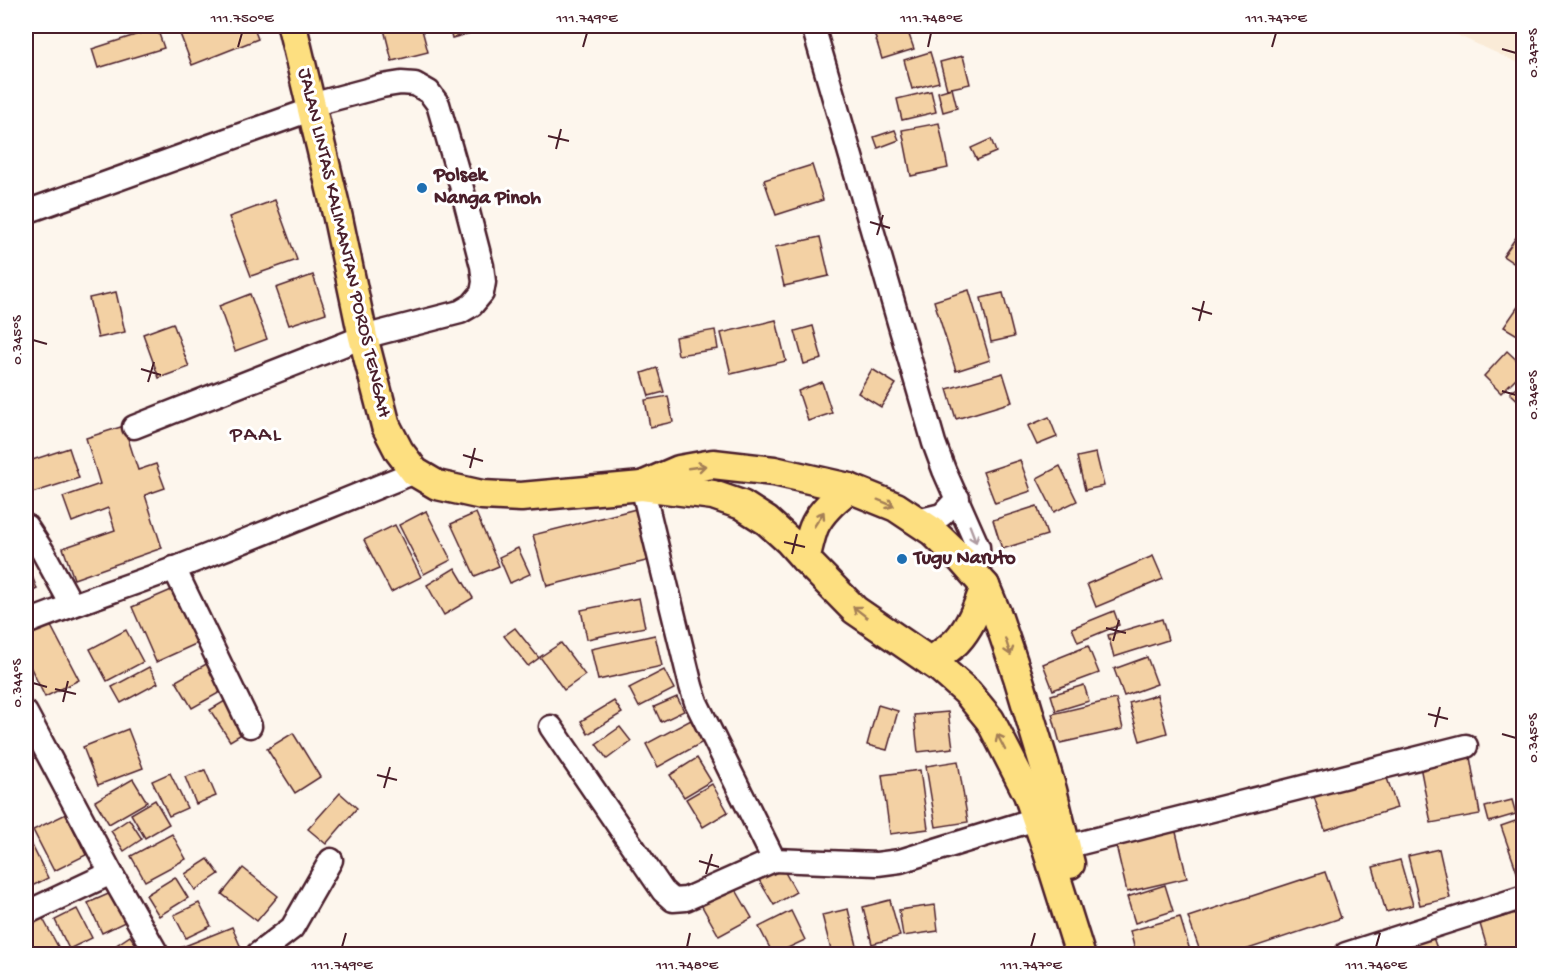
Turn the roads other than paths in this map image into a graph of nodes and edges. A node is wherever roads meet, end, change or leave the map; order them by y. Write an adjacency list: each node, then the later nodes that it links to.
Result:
1 (292, 26): 3 (main road, JALAN LINTAS KALIMANTAN POROS TENGAH)
2 (813, 26): 10 (street)
3 (312, 107): 4 (street); 5 (main road, JALAN LINTAS KALIMANTAN POROS TENGAH); 5 (street)
4 (26, 212)
5 (363, 337): 6 (street); 7 (main road, JALAN LINTAS KALIMANTAN POROS TENGAH)
6 (134, 427)
7 (415, 472): 8 (main road, JALAN LINTAS KALIMANTAN POROS TENGAH); 14 (street)
8 (642, 486): 9 (main road, JALAN LINTAS KALIMANTAN POROS TENGAH, one-way to 9); 13 (main road, JALAN LINTAS KALIMANTAN POROS TENGAH); 26 (street)
9 (849, 488): 11 (main road, JALAN LINTAS KALIMANTAN POROS TENGAH, one-way to 11); 13 (main road, one-way to 9)
10 (958, 498): 11 (street); 15 (street, one-way to 15)
11 (917, 521): 15 (main road, JALAN LINTAS KALIMANTAN POROS TENGAH)
12 (26, 526): 16 (street)
13 (805, 560): 18 (main road, JALAN LINTAS KALIMANTAN POROS TENGAH, one-way to 13)
14 (174, 568): 16 (street); 20 (street)
15 (979, 579): 18 (main road); 24 (main road, JALAN LINTAS KALIMANTAN POROS TENGAH, one-way to 24)
16 (72, 605): 17 (street)
17 (26, 623)
18 (931, 662): 23 (main road, JALAN LINTAS KALIMANTAN POROS TENGAH, one-way to 18)
19 (26, 713): 27 (street)
20 (250, 726)
21 (551, 727): 26 (street)
22 (1466, 746): 24 (street)
23 (1036, 819): 26 (street); 32 (main road, JALAN LINTAS KALIMANTAN POROS TENGAH)
24 (1065, 847): 33 (main road, JALAN LINTAS KALIMANTAN POROS TENGAH)
25 (331, 860): 31 (street)
26 (774, 860)
27 (111, 873): 29 (street); 30 (street)
28 (1524, 897): 34 (street)
29 (26, 913)
30 (157, 954)
31 (258, 954)
32 (1080, 954)
33 (1098, 954)
34 (1347, 954)

